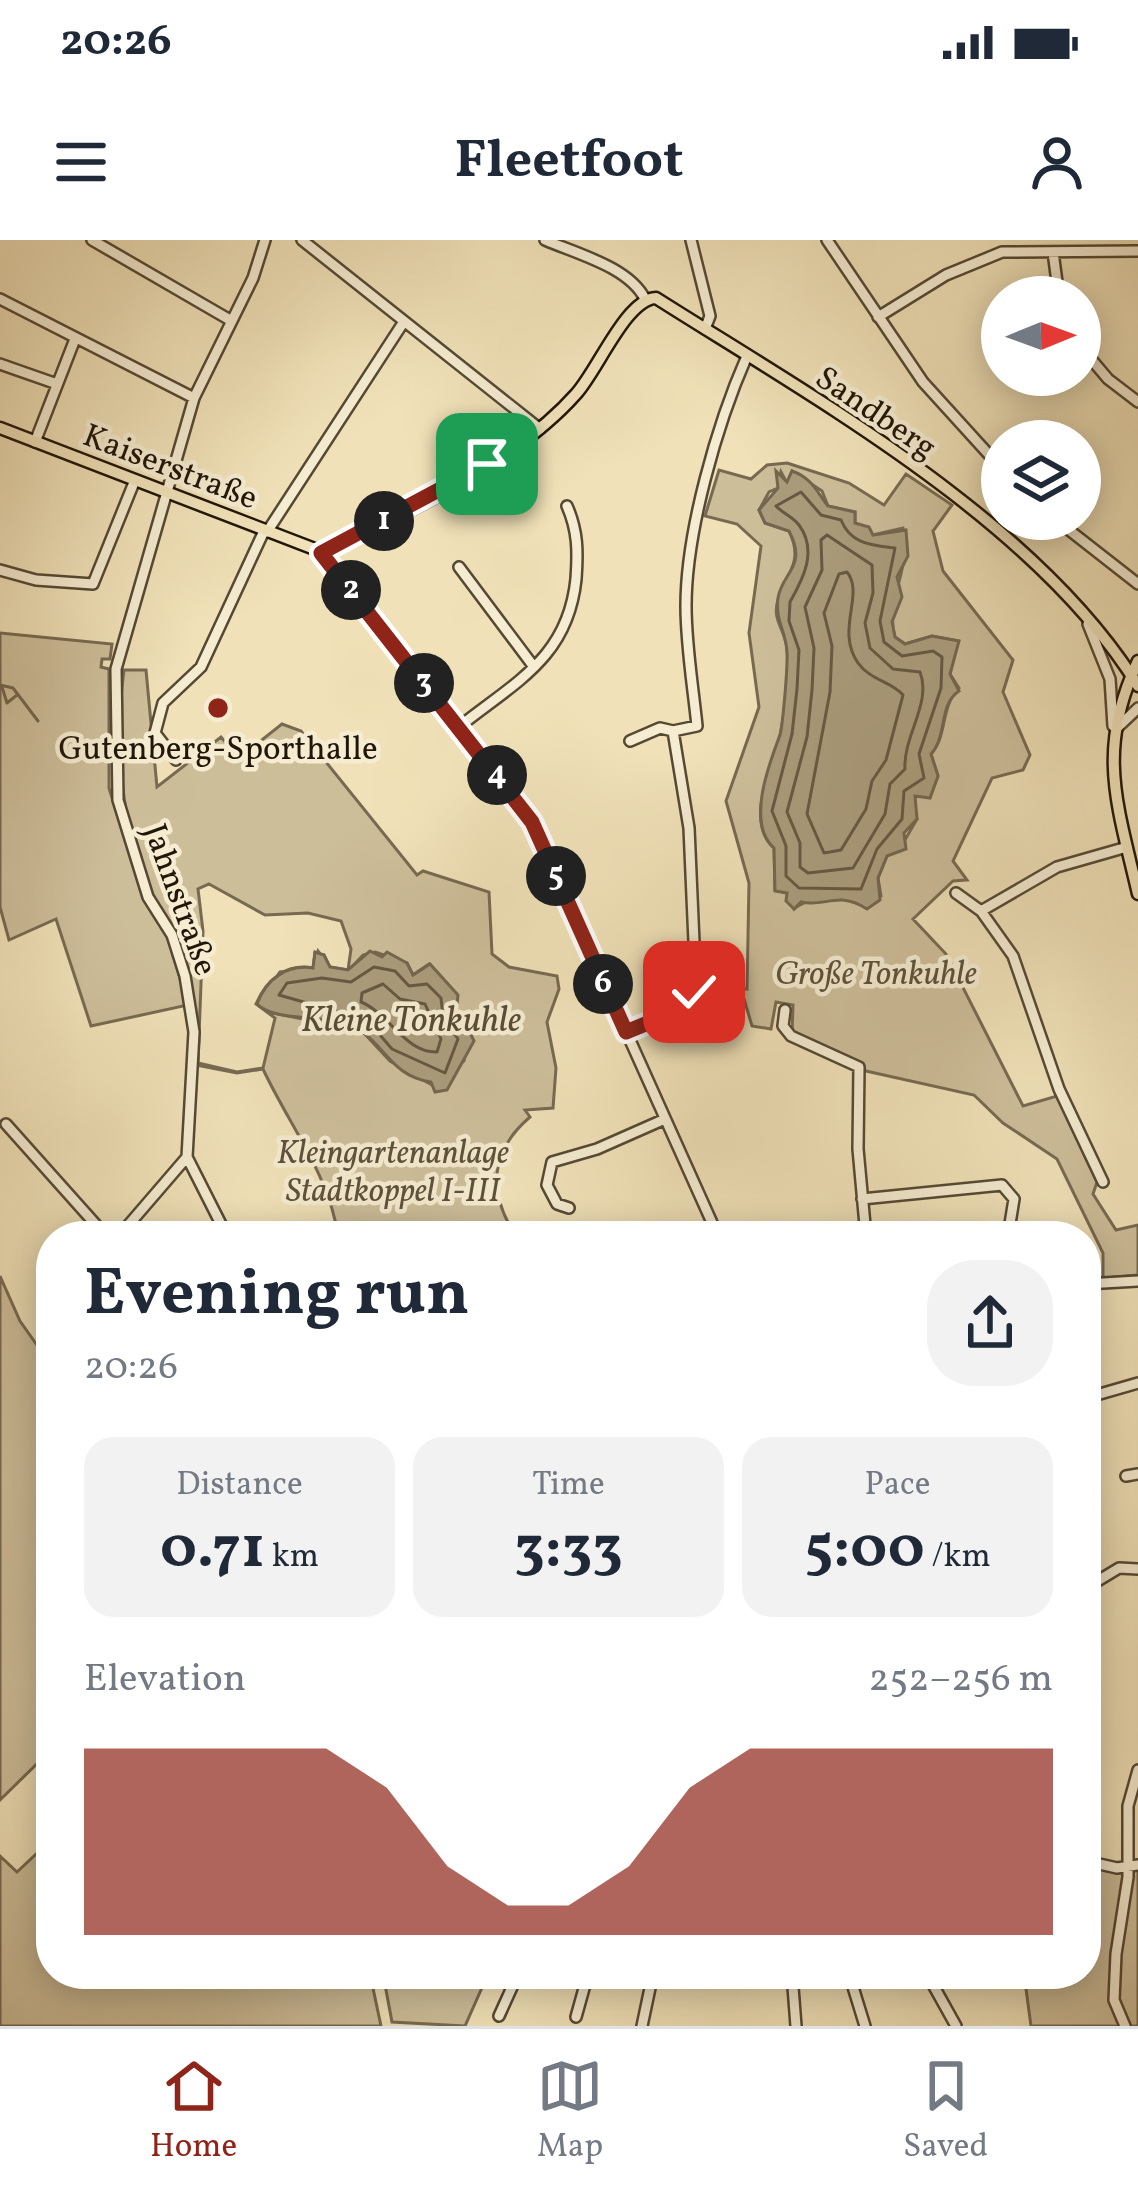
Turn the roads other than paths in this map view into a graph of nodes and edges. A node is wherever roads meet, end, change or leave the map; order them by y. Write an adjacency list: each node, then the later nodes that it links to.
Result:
1 (92, 240): 15 (street)
2 (266, 240): 15 (street, Jahnstraße)
3 (302, 240): 16 (street)
4 (545, 240): 12 (street, Sandberg)
5 (691, 240): 17 (street)
6 (827, 240): 14 (street)
7 (1002, 246): 8 (street); 14 (street)
8 (1029, 246): 10 (street)
9 (1138, 251): 10 (street)
10 (1053, 252): 11 (street)
11 (1056, 276)
12 (646, 298): 17 (main road, Sandberg); 26 (main road)
13 (0, 299): 18 (street)
14 (878, 317): 28 (street)
15 (230, 320): 23 (street, Jahnstraße)
16 (403, 323): 26 (street); 32 (street)
17 (705, 329): 19 (main road, Sandberg)
18 (75, 339): 22 (street); 23 (street)
19 (747, 356): 38 (main road, Sandberg); 45 (street)
20 (0, 364): 22 (street)
21 (1101, 371): 24 (street)
22 (57, 384): 27 (street)
23 (194, 398): 30 (street, Jahnstraße)
24 (1138, 402)
25 (0, 428): 27 (main road, Kaiserstraße)
26 (540, 429): 34 (main road)
27 (35, 442): 29 (main road, Kaiserstraße)
28 (981, 446)
29 (135, 480): 30 (main road, Kaiserstraße); 36 (street)
30 (165, 492): 32 (main road, Kaiserstraße); 57 (street, Jahnstraße)
31 (567, 506): 40 (street)
32 (265, 532): 34 (main road, Kaiserstraße); 48 (street)
33 (1082, 540): 37 (street)
34 (321, 553): 44 (street)
35 (459, 567): 40 (street)
36 (0, 570)
37 (1138, 584)
38 (1083, 614): 41 (main road, Sandberg); 43 (street)
39 (1138, 661): 41 (main road)
40 (534, 667): 44 (street)
41 (1135, 680): 43 (main road)
42 (1138, 708): 47 (street)
43 (1113, 726): 47 (main road)
44 (459, 727): 54 (street)
45 (674, 730): 46 (street); 54 (street)
46 (630, 741)
47 (1111, 743): 49 (main road)
48 (176, 760)
49 (1127, 847): 51 (main road); 52 (street)
50 (956, 893): 52 (street)
51 (1138, 894)
52 (981, 911): 58 (street)
53 (785, 1010): 59 (street)
54 (626, 1032): 55 (street)
55 (664, 1119): 60 (street); 64 (street)
56 (6, 1124): 61 (street)
57 (187, 1157): 62 (street); 63 (street)
58 (1103, 1182)
59 (862, 1199): 65 (street); 66 (street)
60 (569, 1208)
61 (93, 1221)
62 (132, 1221)
63 (219, 1221)
64 (711, 1221)
65 (864, 1221)
66 (1010, 1221)
67 (1138, 1281): 68 (street)
68 (1101, 1283)
69 (1138, 1384): 70 (street)
70 (1101, 1395)
71 (1138, 1569): 72 (street)
72 (1101, 1579)
73 (1138, 1770): 75 (street)
74 (1101, 1863): 75 (street)
75 (1132, 1866): 88 (street)
76 (511, 1989): 82 (street)
77 (584, 1989): 83 (street)
78 (650, 1989): 84 (street)
79 (793, 1989): 85 (street)
80 (855, 1989): 86 (street)
81 (935, 1989): 87 (street)
82 (499, 2016)
83 (577, 2017)
84 (642, 2026)
85 (796, 2026)
86 (865, 2026)
87 (956, 2026)
88 (1125, 2026)

